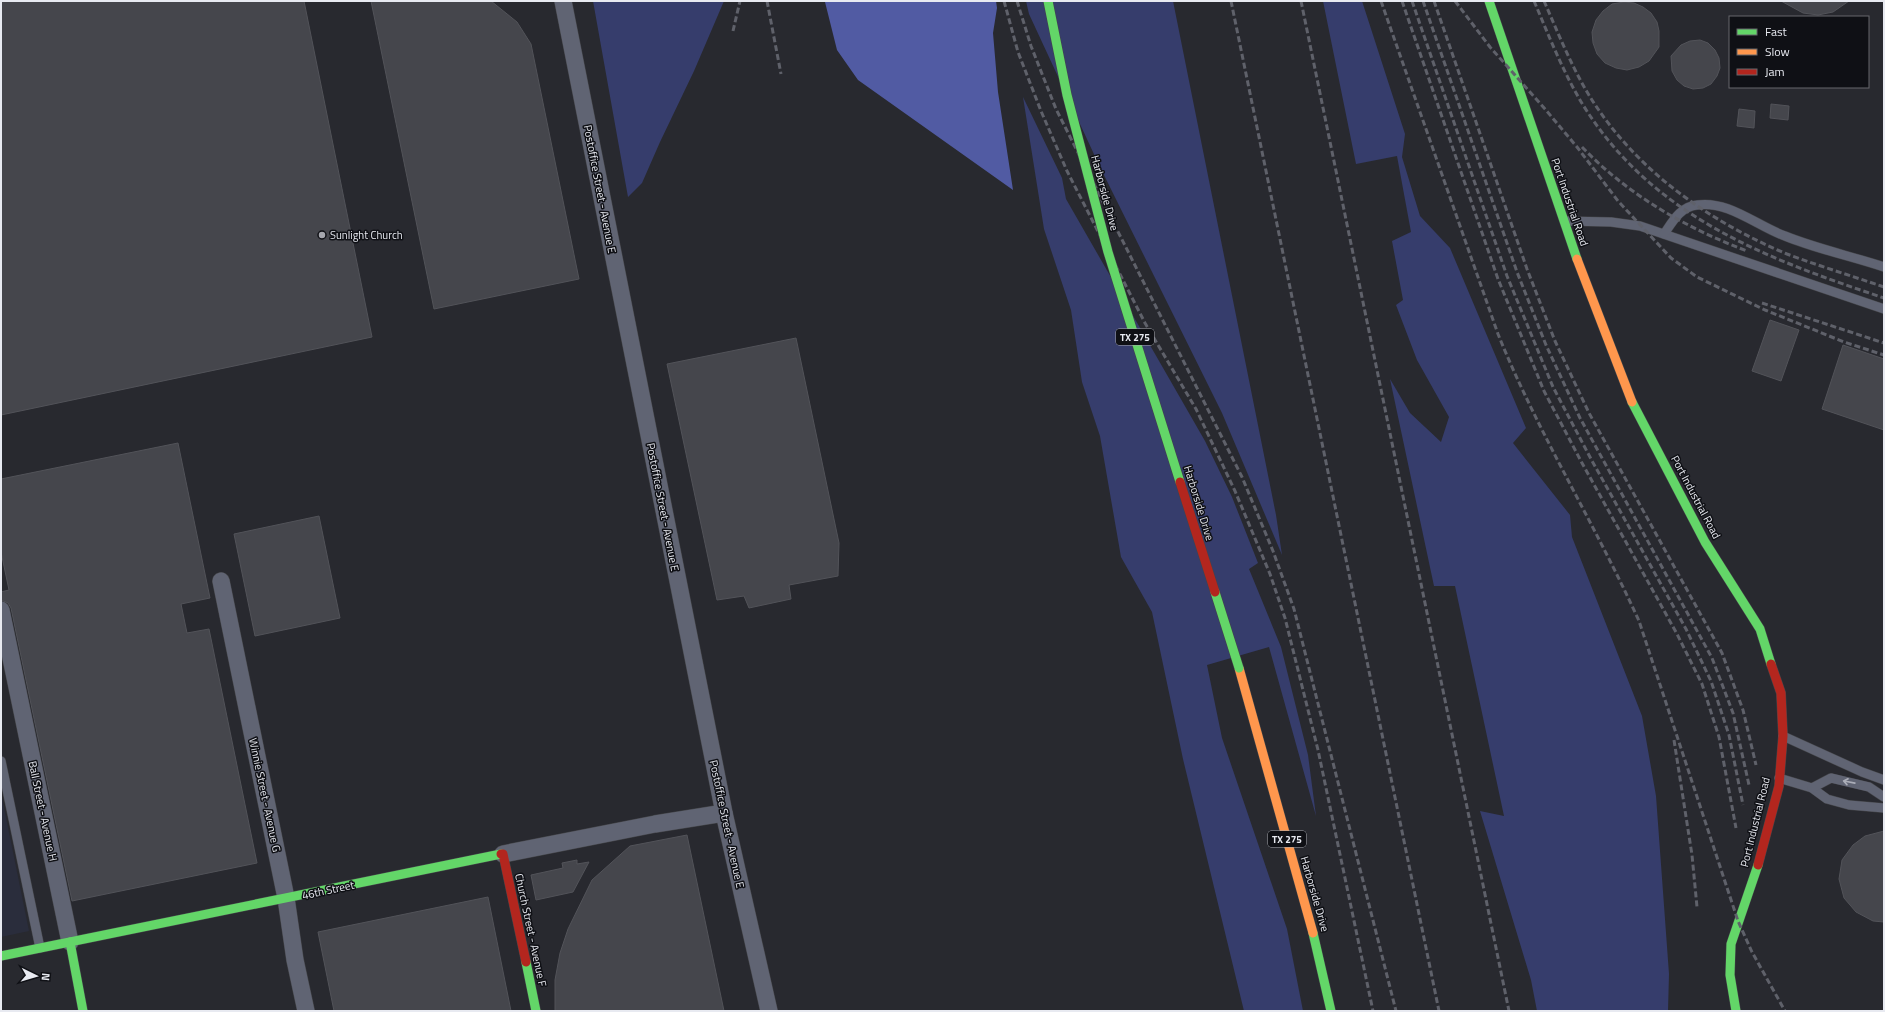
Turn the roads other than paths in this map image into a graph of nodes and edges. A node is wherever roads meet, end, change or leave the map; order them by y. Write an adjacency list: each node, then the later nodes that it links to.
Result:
1 (563, 1): 17 (street, Postoffice Street - Avenue E)
2 (1048, 1): 27 (street, Harborside Drive / TX 275, bridge)
3 (1490, 1): 4 (street, Port Industrial Road)
4 (1563, 221): 5 (lane); 10 (street, Port Industrial Road)
5 (1664, 234): 6 (lane); 7 (lane)
6 (1884, 267)
7 (1884, 309)
8 (221, 580): 19 (street, Winnie Street - Avenue G)
9 (1, 610): 20 (street, Ball Street - Avenue H)
10 (1783, 736): 12 (street, Port Industrial Road); 13 (lane)
11 (1, 761): 21 (lane)
12 (1779, 778): 14 (lane); 28 (street, Port Industrial Road)
13 (1884, 780)
14 (1812, 788): 15 (lane, one-way to 14); 16 (lane)
15 (1884, 797)
16 (1884, 808)
17 (724, 813): 18 (street, 46th Street); 26 (street, Postoffice Street - Avenue E)
18 (503, 854): 19 (street, 46th Street); 25 (street, Church Street - Avenue F)
19 (286, 898): 20 (street, 46th Street); 24 (street, Winnie Street - Avenue G)
20 (70, 942): 21 (street, 46th Street); 23 (street, Ball Street - Avenue H)
21 (40, 948): 22 (street, 46th Street)
22 (1, 956)
23 (84, 1011)
24 (306, 1011)
25 (536, 1011)
26 (769, 1011)
27 (1332, 1011)
28 (1736, 1011)

